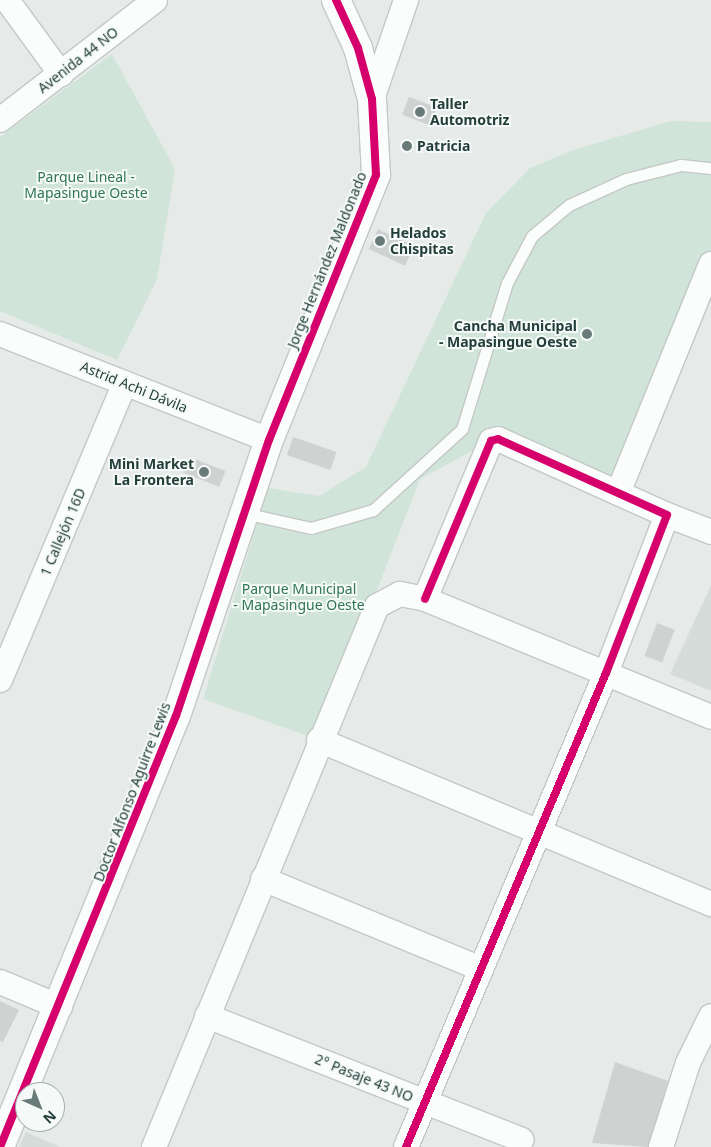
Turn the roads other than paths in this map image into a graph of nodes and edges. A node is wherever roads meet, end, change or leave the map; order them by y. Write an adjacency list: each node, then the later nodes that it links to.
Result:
1 (7, 0): 5 (street)
2 (155, 0): 5 (street, Avenida 44 NO)
3 (336, 0): 6 (street, Jorge Hernández Maldonado)
4 (406, 0): 6 (street)
5 (61, 74): 7 (street, Avenida 44 NO)
6 (372, 100): 12 (street, Jorge Hernández Maldonado)
7 (0, 120)
8 (711, 168): 14 (lane)
9 (711, 264): 13 (street)
10 (0, 334): 11 (street, Astrid Achi Dávila)
11 (125, 383): 12 (street, Astrid Achi Dávila); 19 (street, 1 Callejón 16D)
12 (269, 440): 14 (street, Doctor Alfonso Aguirre Lewis)
13 (618, 493): 15 (street); 17 (street)
14 (244, 513): 27 (street, Doctor Alfonso Aguirre Lewis)
15 (667, 515): 16 (street); 18 (street)
16 (711, 532)
17 (426, 599): 18 (street); 21 (street)
18 (606, 673): 20 (street); 22 (street)
19 (0, 680)
20 (711, 717)
21 (319, 740): 22 (street); 23 (street)
22 (539, 832): 24 (street); 25 (street)
23 (263, 879): 25 (street); 28 (street)
24 (711, 904)
25 (481, 969): 30 (street)
26 (0, 982): 27 (street)
27 (60, 1007): 32 (street, Doctor Alfonso Aguirre Lewis)
28 (207, 1016): 30 (street, 2° Pasaje 43 NO); 33 (street)
29 (711, 1016): 35 (street)
30 (425, 1102): 31 (street, 2° Pasaje 43 NO); 34 (street)
31 (521, 1140)
32 (0, 1147)
33 (154, 1147)
34 (406, 1147)
35 (661, 1147)

